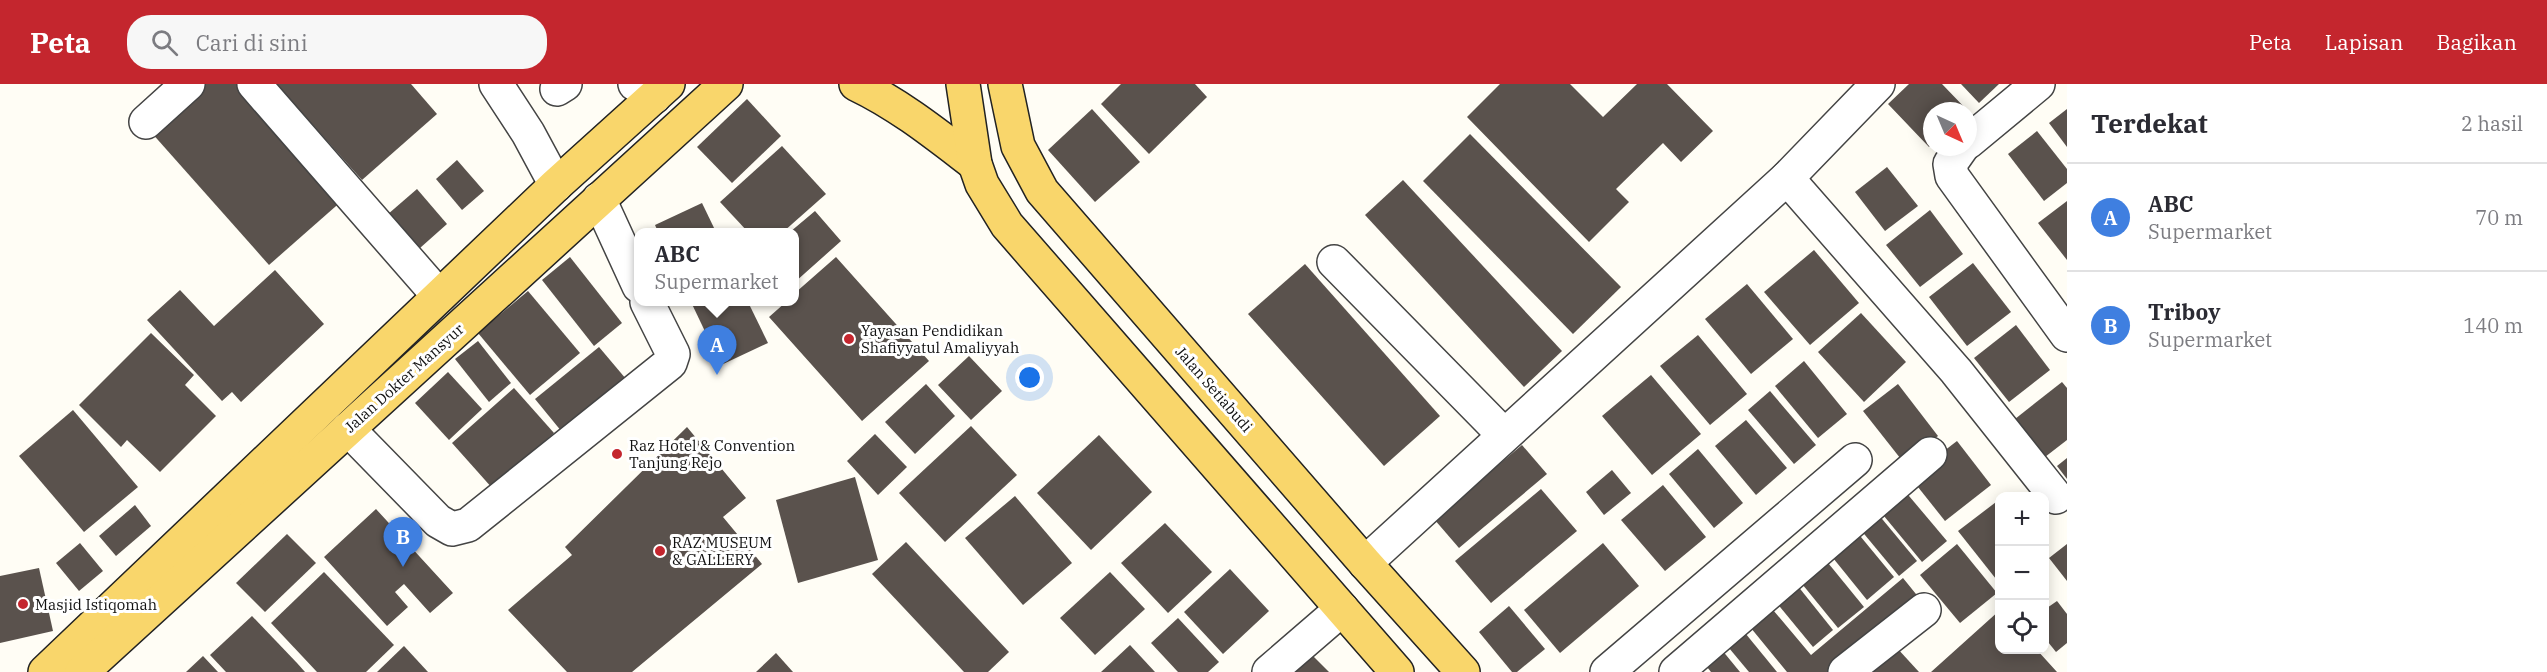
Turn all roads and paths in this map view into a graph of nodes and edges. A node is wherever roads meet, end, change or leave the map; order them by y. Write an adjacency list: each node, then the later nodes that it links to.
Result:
1 (188, 84): 11 (street)
2 (254, 84): 20 (street)
3 (496, 84): 16 (street)
4 (726, 84): 17 (main road, Jalan Dokter Mansyur)
5 (856, 84): 14 (main road)
6 (963, 84): 14 (main road)
7 (1005, 84): 29 (main road, Jalan Setiabudi)
8 (1878, 84): 15 (street)
9 (2038, 84): 12 (street)
10 (652, 88): 16 (main road, Jalan Dokter Mansyur)
11 (146, 122)
12 (1977, 135)
13 (1954, 156): 22 (street)
14 (975, 164): 30 (main road)
15 (1787, 178): 24 (street); 27 (street)
16 (556, 185): 20 (main road, Jalan Dokter Mansyur)
17 (599, 199): 19 (street); 23 (main road, Jalan Dokter Mansyur)
18 (1334, 261): 24 (street)
19 (634, 275)
20 (439, 296): 28 (main road, Jalan Dokter Mansyur)
21 (649, 306): 23 (street)
22 (2067, 335)
23 (348, 429): 28 (main road, Jalan Dokter Mansyur)
24 (1504, 435): 29 (street)
25 (1930, 454): 38 (street)
26 (1855, 460): 37 (street)
27 (2056, 497)
28 (244, 503): 32 (main road, Jalan Dokter Mansyur); 33 (main road, Jalan Dokter Mansyur)
29 (1365, 563): 36 (main road, Jalan Setiabudi)
30 (1342, 609): 34 (street); 35 (main road)
31 (1924, 610): 39 (street)
32 (45, 672)
33 (82, 672)
34 (1269, 672)
35 (1397, 672)
36 (1463, 672)
37 (1607, 672)
38 (1676, 672)
39 (1845, 672)

